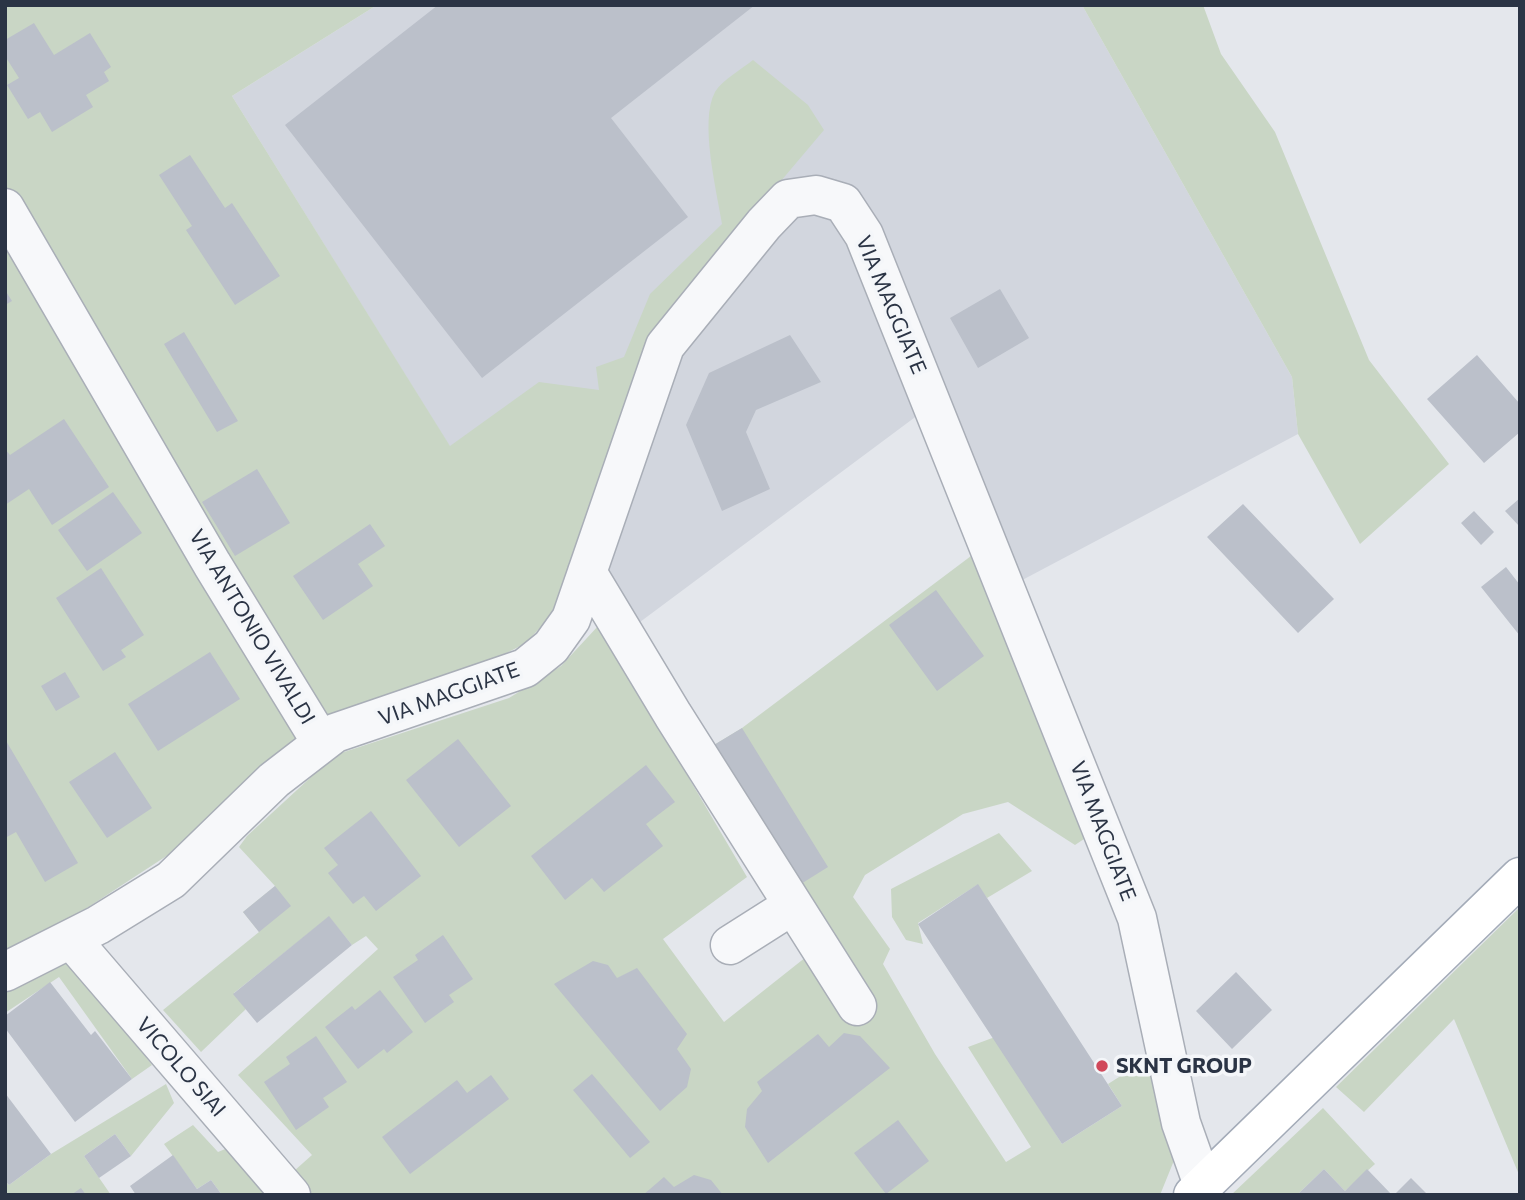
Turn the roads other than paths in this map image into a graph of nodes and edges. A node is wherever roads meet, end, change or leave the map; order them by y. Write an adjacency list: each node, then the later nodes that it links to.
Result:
1 (5, 208): 3 (street, VIA ANTONIO VIVALDI)
2 (587, 572): 3 (street, VIA MAGGIATE); 5 (street); 10 (street, VIA MAGGIATE)
3 (321, 742): 6 (street, VIA ANTONIO VIVALDI)
4 (1520, 877): 10 (main road, VIA MAGGIATE)
5 (793, 905): 7 (street); 9 (street)
6 (71, 939): 8 (street, VIA ANTONIO VIVALDI); 11 (street, VICOLO SIAI)
7 (730, 945)
8 (5, 972)
9 (857, 1006)
10 (1198, 1190)
11 (291, 1195)

